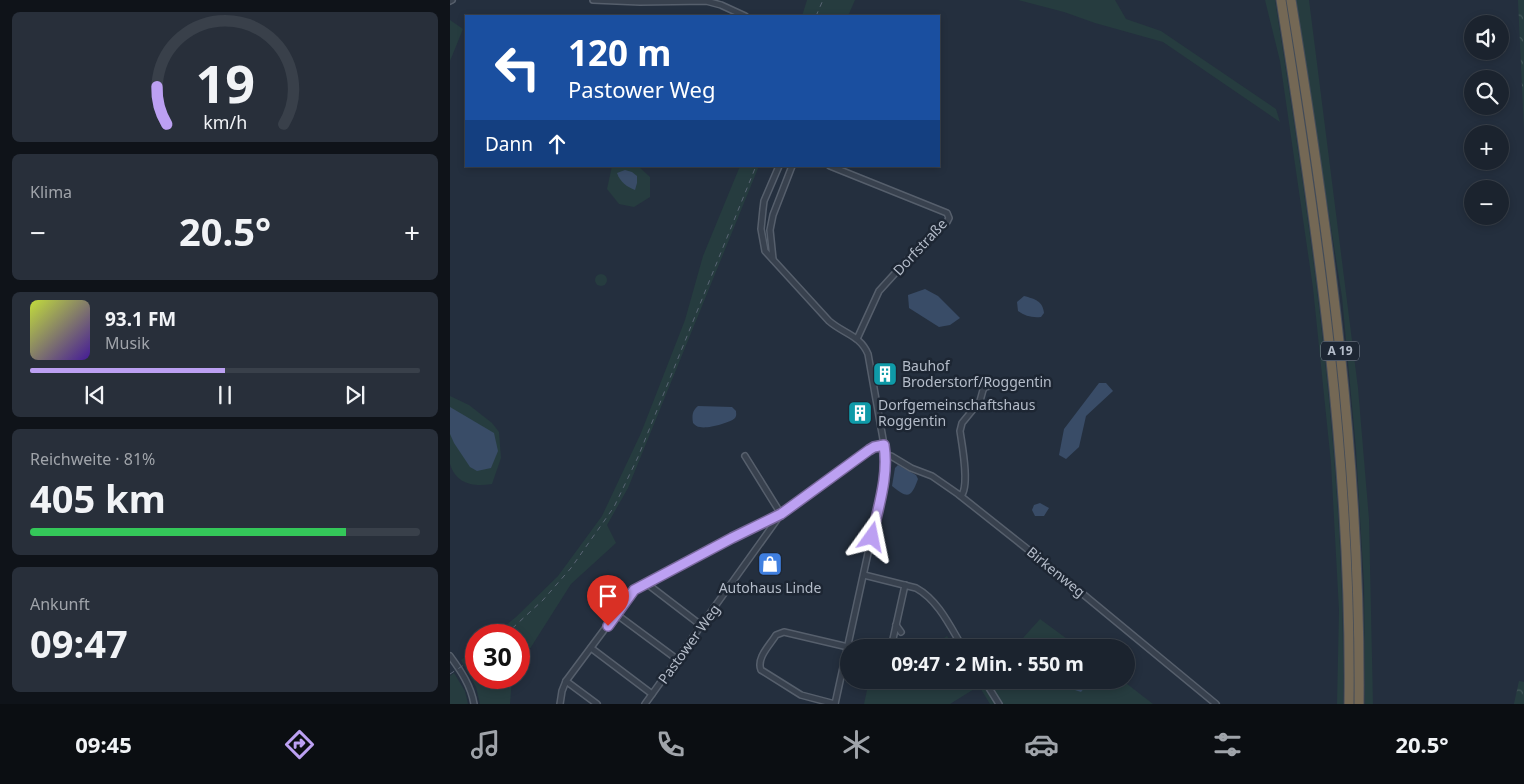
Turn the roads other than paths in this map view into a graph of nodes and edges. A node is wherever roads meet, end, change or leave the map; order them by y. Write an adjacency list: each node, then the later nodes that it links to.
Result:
1 (593, 0): 4 (street)
2 (1281, 0): 42 (highway, A 19)
3 (1291, 0): 43 (highway, A 19)
4 (665, 1): 5 (street)
5 (743, 15)
6 (779, 167): 9 (street)
7 (792, 167): 9 (street)
8 (833, 167): 10 (street, Dorfstraße)
9 (772, 260): 10 (street)
10 (857, 339): 12 (street)
11 (989, 386): 15 (street)
12 (884, 445): 14 (street); 16 (street, Pastower Weg)
13 (745, 456): 16 (street)
14 (886, 456): 15 (street, Birkenweg); 17 (street)
15 (962, 496): 41 (street, Birkenweg)
16 (781, 514): 18 (street); 22 (street, Pastower Weg)
17 (864, 575): 19 (street); 24 (street)
18 (646, 583): 20 (street); 22 (street)
19 (905, 585): 21 (street); 26 (street)
20 (616, 614): 28 (street); 30 (street)
21 (896, 625): 23 (street); 25 (street)
22 (702, 626): 30 (street, Pastower Weg)
23 (901, 632)
24 (850, 639)
25 (893, 639)
26 (957, 639)
27 (840, 646): 39 (street)
28 (592, 648): 31 (street); 34 (street)
29 (450, 656): 35 (street)
30 (678, 660): 34 (street, Pastower Weg)
31 (566, 681): 36 (street); 37 (street)
32 (840, 682): 39 (street)
33 (990, 689): 40 (street)
34 (652, 694): 38 (street, Pastower Weg)
35 (474, 704)
36 (560, 704)
37 (597, 704)
38 (645, 704)
39 (835, 704)
40 (999, 704)
41 (1216, 704)
42 (1349, 704)
43 (1359, 704)

